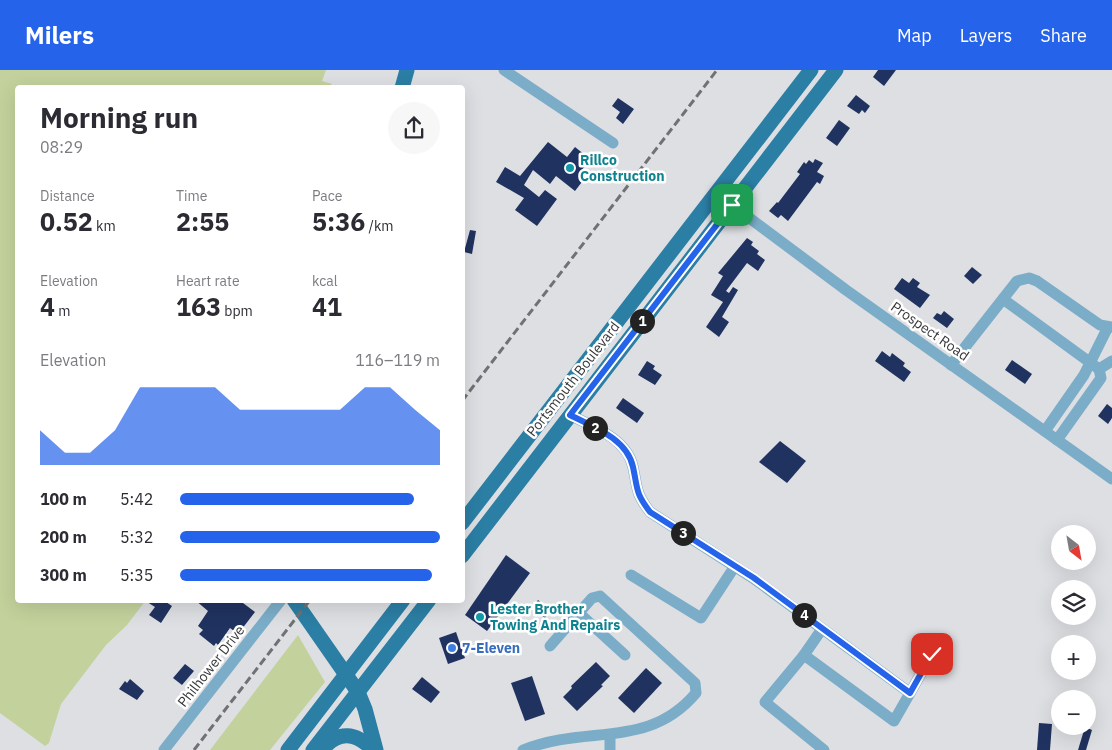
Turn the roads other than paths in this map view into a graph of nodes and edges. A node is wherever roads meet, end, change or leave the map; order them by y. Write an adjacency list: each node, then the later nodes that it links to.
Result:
1 (407, 70): 5 (main road)
2 (504, 70): 6 (street)
3 (811, 70): 7 (main road, Portsmouth Boulevard)
4 (836, 70): 8 (main road, Portsmouth Boulevard)
5 (403, 85)
6 (613, 143)
7 (720, 188): 8 (street, Prospect Road); 14 (main road, Portsmouth Boulevard)
8 (734, 202): 12 (street, Prospect Road); 15 (main road, Portsmouth Boulevard)
9 (1003, 299): 10 (street); 12 (street); 13 (street)
10 (1110, 327): 13 (street)
11 (1112, 361): 13 (street)
12 (951, 364): 17 (street, Prospect Road)
13 (1094, 366): 17 (street); 18 (street)
14 (573, 379): 15 (street); 20 (main road, Portsmouth Boulevard)
15 (589, 390): 16 (main road, Portsmouth Boulevard)
16 (570, 415): 21 (main road, Portsmouth Boulevard); 22 (street)
17 (1045, 431): 18 (street, Prospect Road)
18 (1057, 440): 19 (street, Prospect Road)
19 (1112, 479)
20 (465, 519)
21 (465, 552)
22 (735, 566): 23 (street); 29 (street)
23 (631, 575)
24 (279, 603): 39 (street, Philhower Drive)
25 (296, 603): 34 (main road)
26 (401, 603): 34 (main road)
27 (426, 603): 35 (main road)
28 (578, 613): 30 (street); 33 (street); 37 (street)
29 (822, 629): 31 (street); 36 (street)
30 (550, 646)
31 (804, 654): 36 (street); 46 (street)
32 (932, 654): 36 (street)
33 (625, 655)
34 (346, 674): 35 (main road); 40 (main road)
35 (358, 692): 41 (main road); 43 (main road)
36 (910, 693)
37 (610, 737): 38 (street); 45 (street)
38 (540, 747): 44 (street)
39 (164, 750)
40 (288, 750)
41 (313, 750)
42 (322, 750): 43 (main road)
43 (374, 750)
44 (524, 750)
45 (610, 750)
46 (824, 750)

